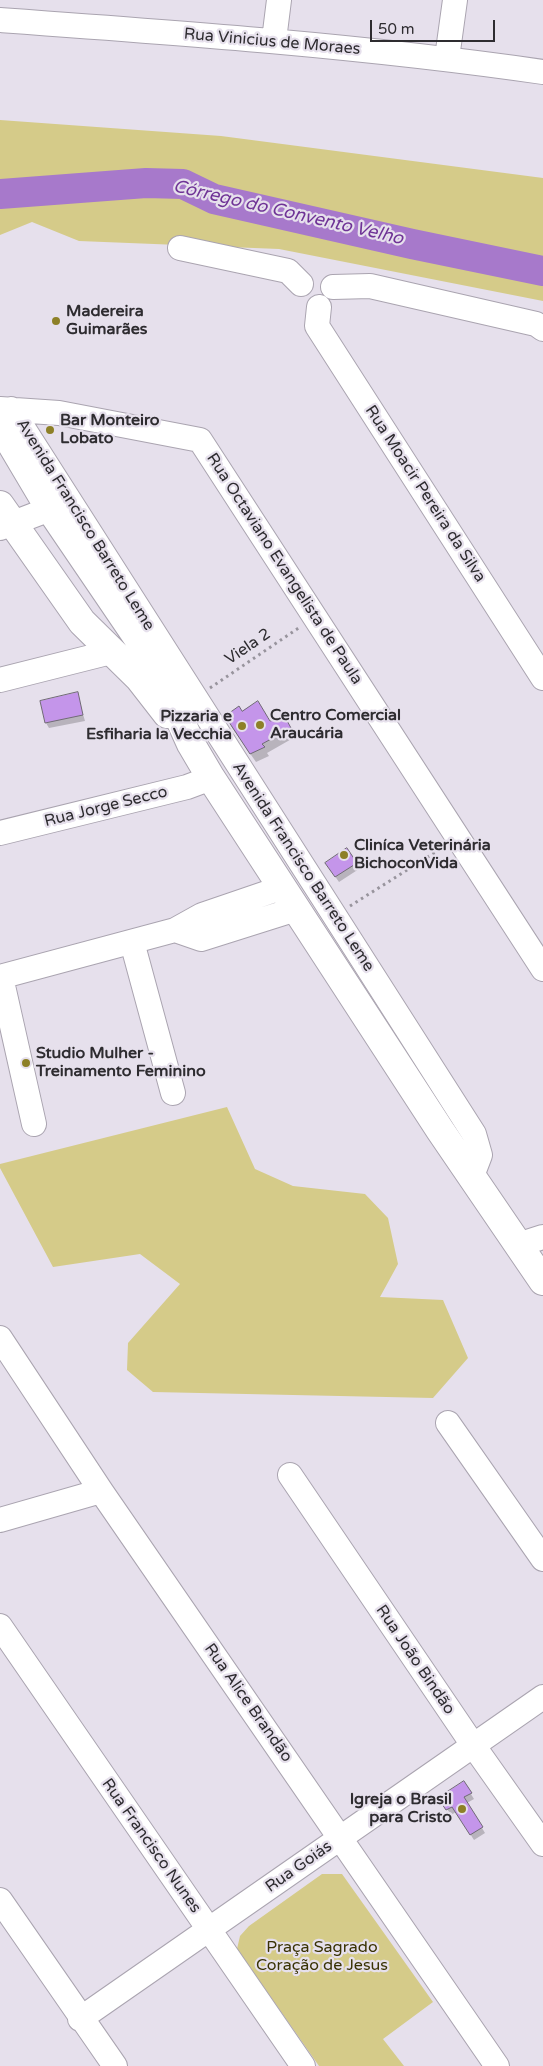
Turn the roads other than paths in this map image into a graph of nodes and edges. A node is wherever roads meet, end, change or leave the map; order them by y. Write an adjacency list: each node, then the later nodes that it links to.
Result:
1 (279, 0): 4 (street)
2 (455, 0): 5 (street)
3 (0, 20): 4 (street, Rua Vinicius de Moraes)
4 (274, 40): 5 (street, Rua Vinicius de Moraes)
5 (447, 58): 6 (street, Rua Vinicius de Moraes)
6 (543, 72)
7 (180, 248): 8 (street)
8 (301, 284): 9 (street); 10 (street)
9 (334, 287): 10 (street); 11 (street)
10 (319, 306): 16 (street, Rua Moacir Pereira da Silva)
11 (543, 329)
12 (4, 414): 13 (main road, Avenida Francisco Barreto Leme); 23 (street, Rua Octaviano Evangelista de Paula); 27 (street, Avenida Francisco Barreto Leme)
13 (50, 509): 14 (street); 18 (main road, Avenida Francisco Barreto Leme)
14 (4, 519): 15 (main road, Avenida Francisco Barreto Leme)
15 (111, 652): 17 (street); 18 (main road, Avenida Francisco Barreto Leme)
16 (543, 678)
17 (0, 680)
18 (191, 744): 19 (main road, Avenida Francisco Barreto Leme)
19 (211, 778): 20 (street, Rua Jorge Secco); 21 (main road, Avenida Francisco Barreto Leme)
20 (0, 834)
21 (289, 899): 22 (street); 27 (main road, Avenida Francisco Barreto Leme)
22 (132, 942): 24 (street); 25 (street)
23 (543, 968)
24 (1, 977): 26 (street)
25 (173, 1093)
26 (34, 1124)
27 (472, 1176): 28 (main road, Avenida Francisco Barreto Leme)
28 (530, 1241): 29 (main road, Avenida Francisco Barreto Leme)
29 (543, 1281)
30 (0, 1338): 33 (street, Rua Alice Brandão)
31 (448, 1424): 35 (street)
32 (290, 1475): 38 (street, Rua João Bindão)
33 (101, 1491): 34 (street); 39 (street, Rua Alice Brandão)
34 (0, 1520)
35 (543, 1559)
36 (0, 1626): 42 (street, Rua Francisco Nunes)
37 (543, 1697): 38 (street, Rua Goiás)
38 (472, 1745): 39 (street, Rua Goiás); 40 (street, Rua João Bindão)
39 (341, 1837): 42 (street, Rua Goiás); 46 (street, Rua Alice Brandão)
40 (543, 1844)
41 (0, 1900): 43 (street)
42 (210, 1930): 43 (street, Rua Goiás); 45 (street, Rua Francisco Nunes)
43 (80, 2019): 44 (street)
44 (115, 2066)
45 (303, 2066)
46 (497, 2066)

